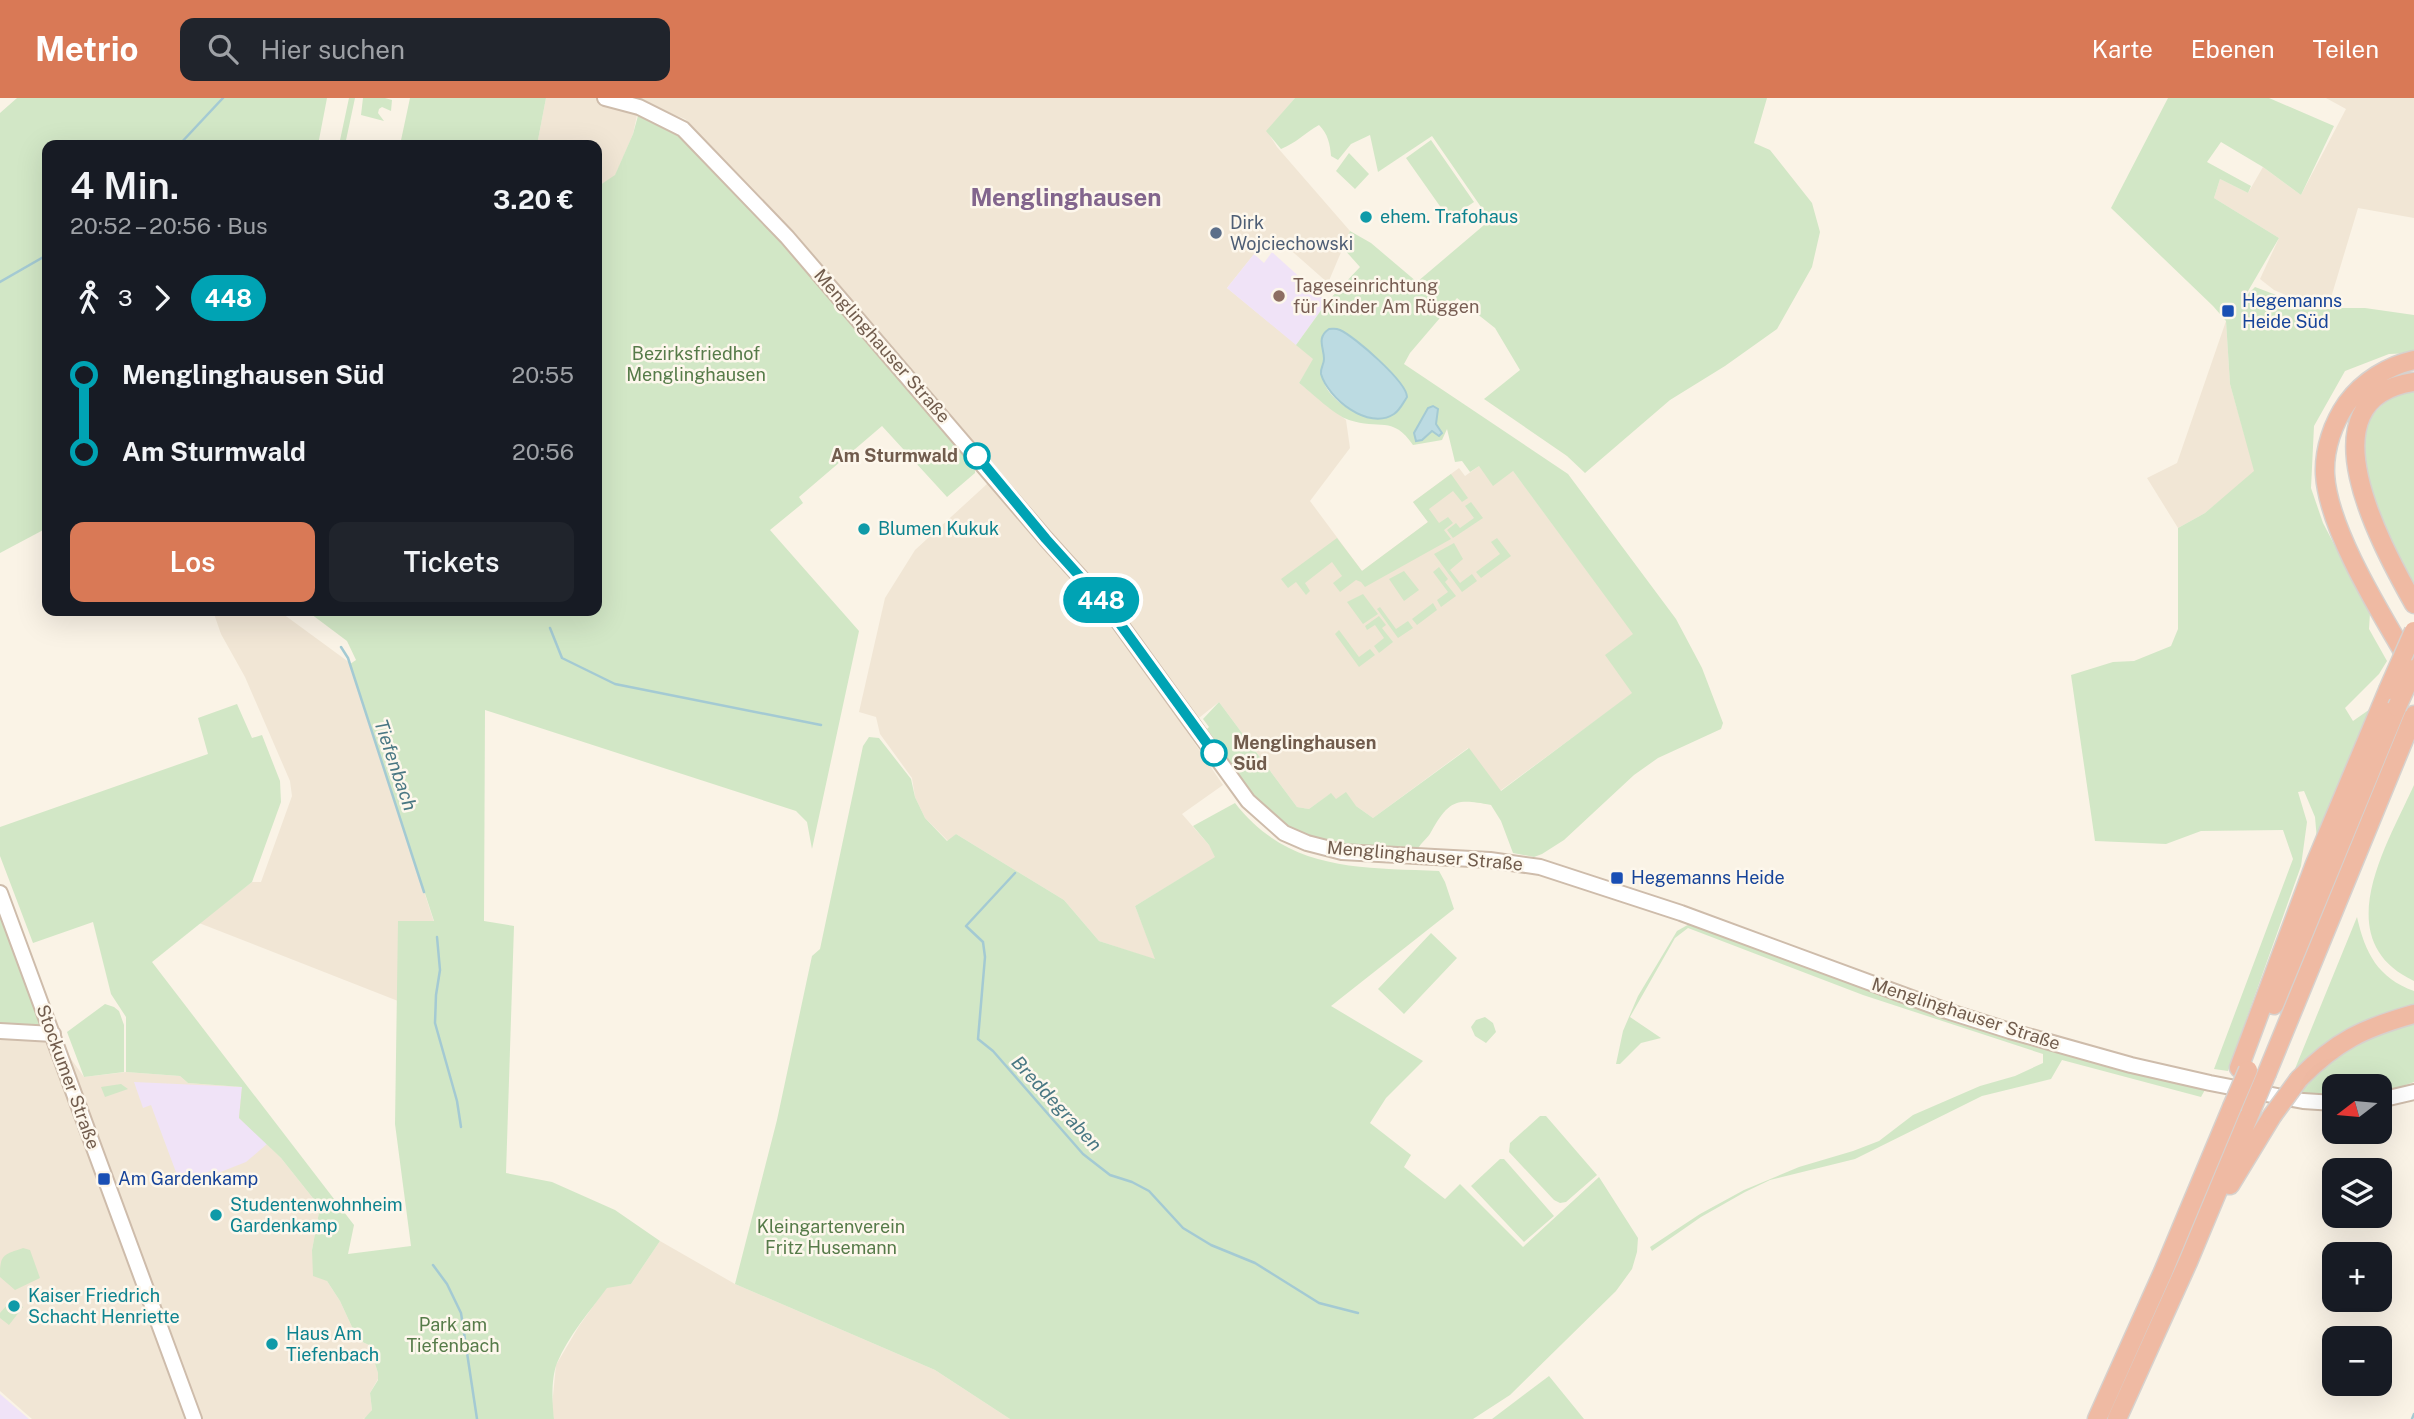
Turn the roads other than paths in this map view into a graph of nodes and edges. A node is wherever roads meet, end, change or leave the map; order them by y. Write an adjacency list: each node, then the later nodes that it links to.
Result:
1 (605, 98): 15 (street, Menglinghauser Straße)
2 (2414, 360): 6 (highway)
3 (2414, 382): 4 (highway)
4 (2414, 604)
5 (2414, 631): 12 (highway, bridge)
6 (2414, 670): 12 (highway, bridge)
7 (2411, 721): 16 (highway, bridge)
8 (0, 893): 11 (street, Stockumer Straße)
9 (2414, 1014): 16 (highway, bridge)
10 (0, 1031): 11 (street)
11 (52, 1034): 17 (street, Stockumer Straße)
12 (2244, 1069): 18 (highway, bridge)
13 (2414, 1092): 14 (street)
14 (2392, 1097)
15 (2322, 1103)
16 (2188, 1262): 19 (highway)
17 (194, 1419)
18 (2098, 1419)
19 (2117, 1419)

